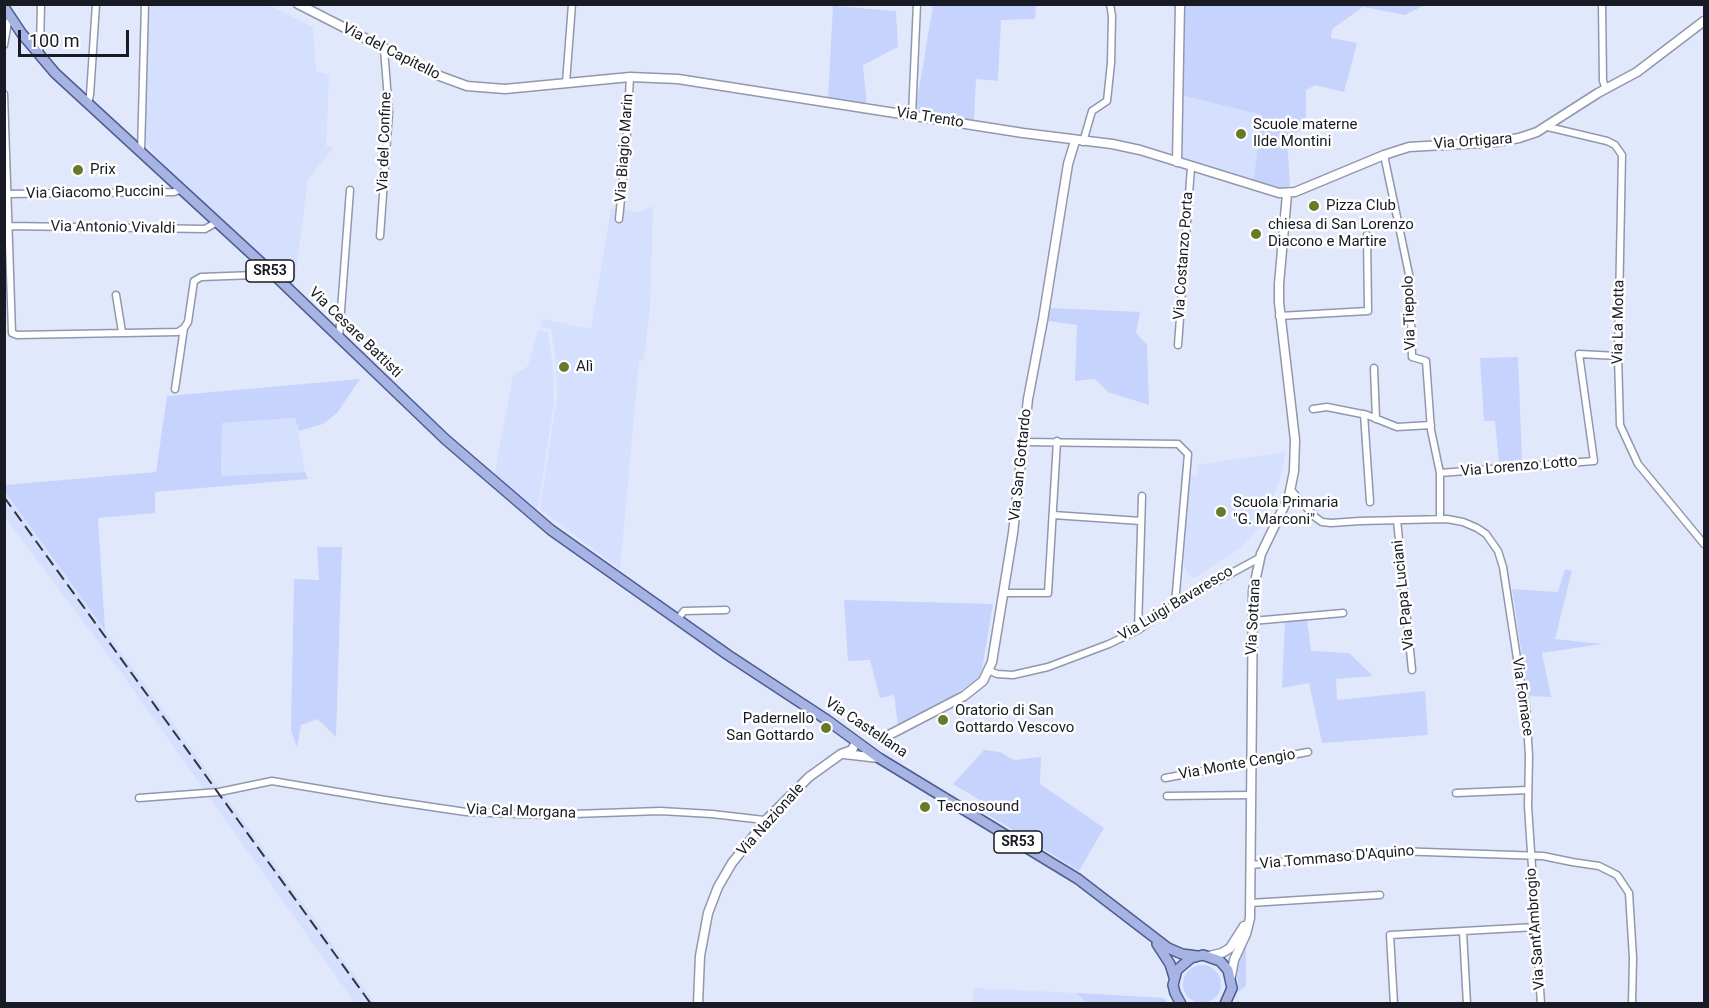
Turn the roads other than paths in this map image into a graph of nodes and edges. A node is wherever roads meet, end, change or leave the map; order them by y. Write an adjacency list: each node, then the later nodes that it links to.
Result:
1 (41, 4): 15 (street)
2 (96, 4): 21 (street)
3 (145, 4): 25 (street)
4 (298, 4): 14 (street, Via del Capitello)
5 (572, 4): 17 (street)
6 (917, 4): 22 (street)
7 (1110, 4): 24 (street)
8 (1180, 4): 27 (street)
9 (1602, 4): 19 (street)
10 (4, 7): 11 (main road, Via Cesare Battisti / SR53)
11 (12, 18): 13 (street); 15 (main road, Via Cesare Battisti / SR53)
12 (1704, 21): 19 (street, Via Ortigara)
13 (4, 45)
14 (384, 49): 18 (street, Via del Capitello); 37 (street, Via del Confine)
15 (38, 55): 21 (main road, Via Cesare Battisti / SR53)
16 (630, 77): 17 (street, Via Trento); 22 (street, Via Trento); 33 (street, Via Biagio Marin)
17 (566, 83): 18 (street, Via Trento)
18 (487, 89)
19 (1606, 89): 23 (street, Via Ortigara)
20 (5, 97): 31 (street)
21 (87, 103): 25 (main road, Via Cesare Battisti / SR53)
22 (912, 115): 24 (street, Via Trento)
23 (1548, 127): 26 (street, Via Ortigara); 45 (street, Via La Motta)
24 (1079, 141): 27 (street, Via Trento); 53 (street, Via San Gottardo)
25 (141, 152): 29 (main road, Via Cesare Battisti / SR53)
26 (1384, 155): 32 (street, Via Ortigara); 51 (street, Via Tiepolo)
27 (1176, 162): 28 (street, Via Trento)
28 (1191, 167): 32 (street, Via Trento); 44 (street, Via Costanzo Porta)
29 (182, 189): 31 (street, Via Giacomo Puccini); 34 (main road, Via Cesare Battisti / SR53)
30 (350, 190): 43 (street)
31 (7, 194): 35 (street)
32 (1287, 194): 40 (street, Via Sottana)
33 (620, 219)
34 (217, 222): 35 (street, Via Antonio Vivaldi); 38 (main road, Via Cesare Battisti / SR53)
35 (8, 226): 42 (street)
36 (1367, 235): 40 (street)
37 (380, 236)
38 (268, 269): 41 (street); 43 (main road, Via Cesare Battisti / SR53)
39 (116, 294): 42 (street)
40 (1280, 316): 55 (street, Via Sottana)
41 (184, 328): 42 (street); 47 (street)
42 (122, 332)
43 (339, 337): 62 (main road, Via Cesare Battisti / SR53)
44 (1178, 345)
45 (1618, 356): 54 (street, Via Lorenzo Lotto); 63 (street, Via La Motta)
46 (1374, 368): 50 (street)
47 (176, 389)
48 (1313, 409): 49 (street)
49 (1364, 414): 50 (street); 57 (street)
50 (1376, 419): 51 (street)
51 (1431, 425): 54 (street, Via Tiepolo)
52 (1057, 441): 53 (street); 58 (street); 66 (street)
53 (1024, 442): 65 (street, Via San Gottardo)
54 (1440, 473): 59 (street, Via Tiepolo)
55 (1291, 490): 60 (street, Via Fornace); 64 (street, Via Sottana)
56 (1142, 496): 61 (street)
57 (1370, 502)
58 (1053, 515): 61 (street); 65 (street)
59 (1440, 519): 60 (street, Via Fornace); 81 (street, Via Fornace)
60 (1397, 520): 73 (street, Via Papa Luciani)
61 (1141, 521): 71 (street)
62 (568, 543): 69 (main road, Via Castellana / SR53)
63 (1704, 544)
64 (1261, 557): 66 (street, Via Luigi Bavaresco); 70 (street, Via Sottana)
65 (1004, 593): 72 (street, Via San Gottardo)
66 (1175, 604): 71 (street, Via Luigi Bavaresco)
67 (726, 610): 69 (street)
68 (1344, 613): 70 (street)
69 (677, 620): 75 (main road, Via Castellana / SR53)
70 (1252, 621): 79 (street, Via Sottana)
71 (1138, 630): 72 (street, Via Luigi Bavaresco)
72 (988, 670): 74 (street, Via San Gottardo)
73 (1412, 670)
74 (889, 735)
75 (856, 742): 77 (street, Via Nazionale); 78 (main road, Via Castellana / SR53)
76 (1308, 752): 79 (street, Via Monte Cengio)
77 (841, 753): 78 (street); 86 (street, Via Nazionale)
78 (879, 758): 93 (main road, Via Castellana / SR53)
79 (1251, 761): 80 (street, Via Monte Cengio); 83 (street, Via Sottana)
80 (1165, 778)
81 (1528, 790): 82 (street); 87 (street, Via Fornace)
82 (1456, 793)
83 (1251, 795): 84 (street); 88 (street, Via Sottana)
84 (1167, 796)
85 (139, 798): 86 (street, Via Cal Morgana)
86 (771, 815): 100 (street, Via Nazionale)
87 (1532, 855): 88 (street, Via Tommaso D'Aquino); 91 (street, Via Sant'Ambrogio); 106 (street)
88 (1251, 865): 90 (street, Via Sottana)
89 (1380, 895): 90 (street)
90 (1250, 904): 95 (street, Via Sottana); 96 (street, Via Sottana)
91 (1536, 927): 92 (street); 105 (street, Via Sant'Ambrogio)
92 (1463, 932): 103 (street); 104 (street)
93 (1150, 935): 94 (main road, Via Castellana / SR53); 97 (main road, Via Castellana / SR53)
94 (1197, 956): 95 (main road, SR53); 97 (main road)
95 (1209, 956): 96 (main road)
96 (1231, 976): 98 (main road)
97 (1174, 978): 99 (main road, SR53)
98 (1232, 988): 101 (main road); 102 (main road)
99 (1179, 1002)
100 (698, 1004)
101 (1225, 1004)
102 (1233, 1004)
103 (1394, 1004)
104 (1467, 1004)
105 (1541, 1004)
106 (1632, 1004)

